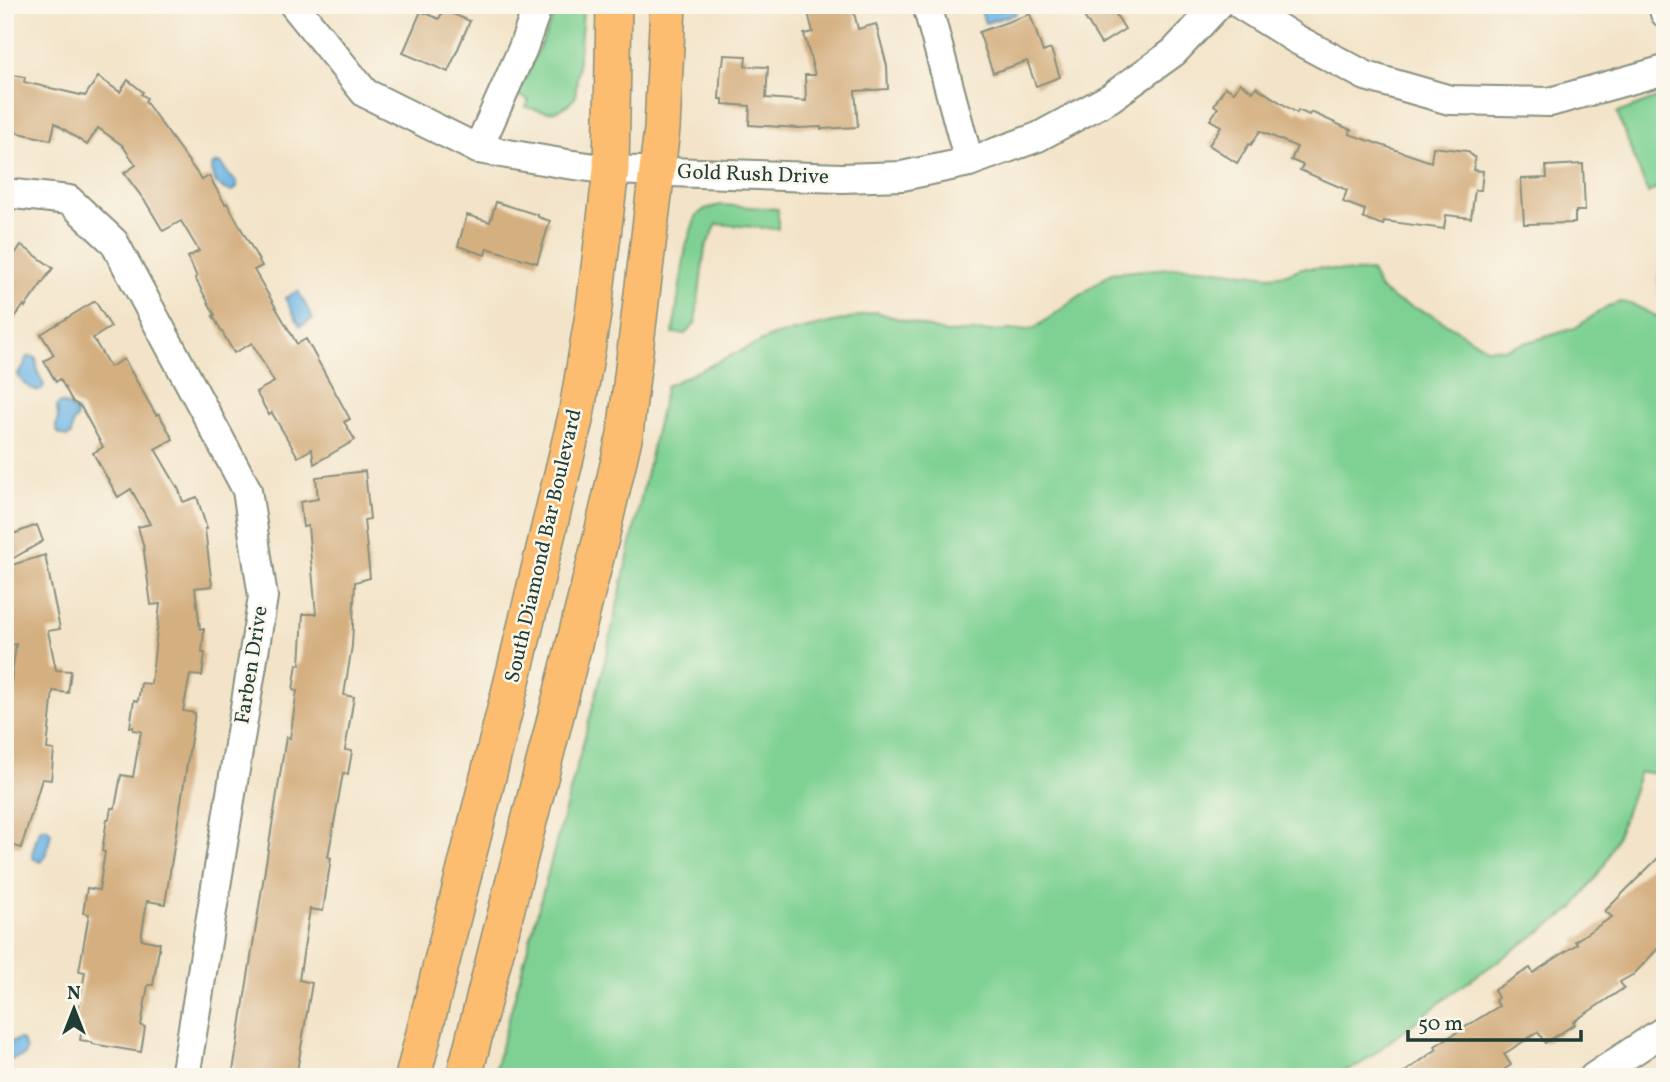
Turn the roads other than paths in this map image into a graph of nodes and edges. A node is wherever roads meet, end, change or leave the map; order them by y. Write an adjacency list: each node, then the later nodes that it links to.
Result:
1 (294, 5): 11 (street, Gold Rush Drive)
2 (538, 5): 11 (street)
3 (614, 5): 13 (main road, South Diamond Bar Boulevard)
4 (668, 5): 14 (main road)
5 (927, 5): 12 (street)
6 (1218, 5): 12 (street, Gold Rush Drive)
7 (1241, 5): 10 (street)
8 (1663, 5): 9 (street)
9 (1665, 13)
10 (1665, 70)
11 (478, 149): 13 (street, Gold Rush Drive)
12 (969, 162): 14 (street, Gold Rush Drive)
13 (611, 170): 14 (street, Gold Rush Drive); 18 (main road, South Diamond Bar Boulevard)
14 (658, 172): 19 (main road)
15 (5, 192): 17 (street, Farben Drive)
16 (1665, 1030): 20 (street)
17 (186, 1077)
18 (413, 1077)
19 (464, 1077)
20 (1594, 1077)

